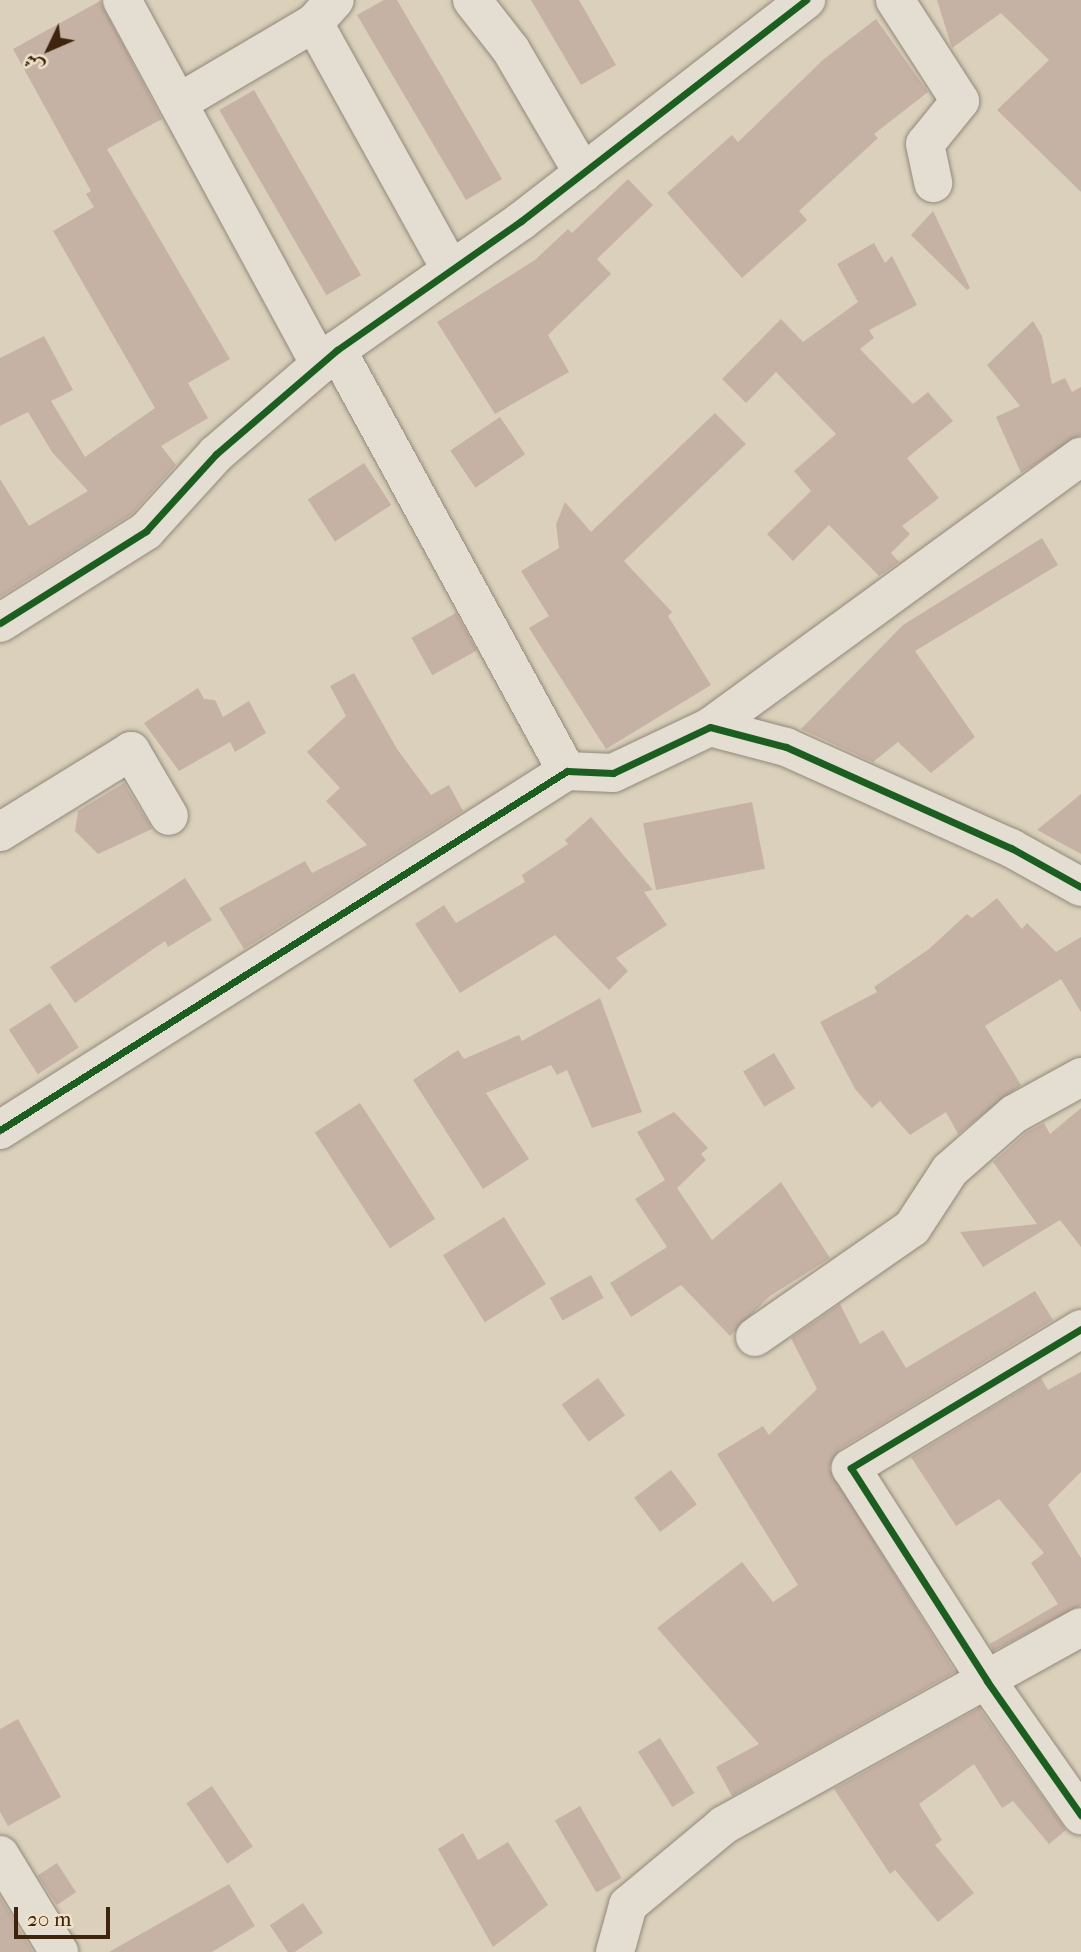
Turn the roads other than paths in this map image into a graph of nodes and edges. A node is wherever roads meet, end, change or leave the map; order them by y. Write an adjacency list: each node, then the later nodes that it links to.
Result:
1 (122, 0): 6 (street)
2 (472, 0): 7 (street)
3 (806, 0): 7 (street)
4 (895, 0): 8 (street)
5 (324, 12): 6 (street); 9 (street)
6 (178, 103): 10 (street)
7 (583, 173): 9 (street)
8 (933, 183)
9 (451, 270): 10 (street)
10 (328, 357): 12 (street); 14 (street)
11 (1081, 456): 13 (street)
12 (0, 623)
13 (710, 727): 14 (street); 17 (street)
14 (568, 771): 19 (street)
15 (169, 816): 16 (street)
16 (0, 832)
17 (1081, 887)
18 (1081, 1077): 21 (street)
19 (0, 1130)
20 (1081, 1329): 23 (street)
21 (755, 1337)
22 (1081, 1627): 23 (street)
23 (987, 1681): 24 (street); 27 (street)
24 (1081, 1815)
25 (0, 1855): 26 (street)
26 (59, 1952)
27 (615, 1952)

